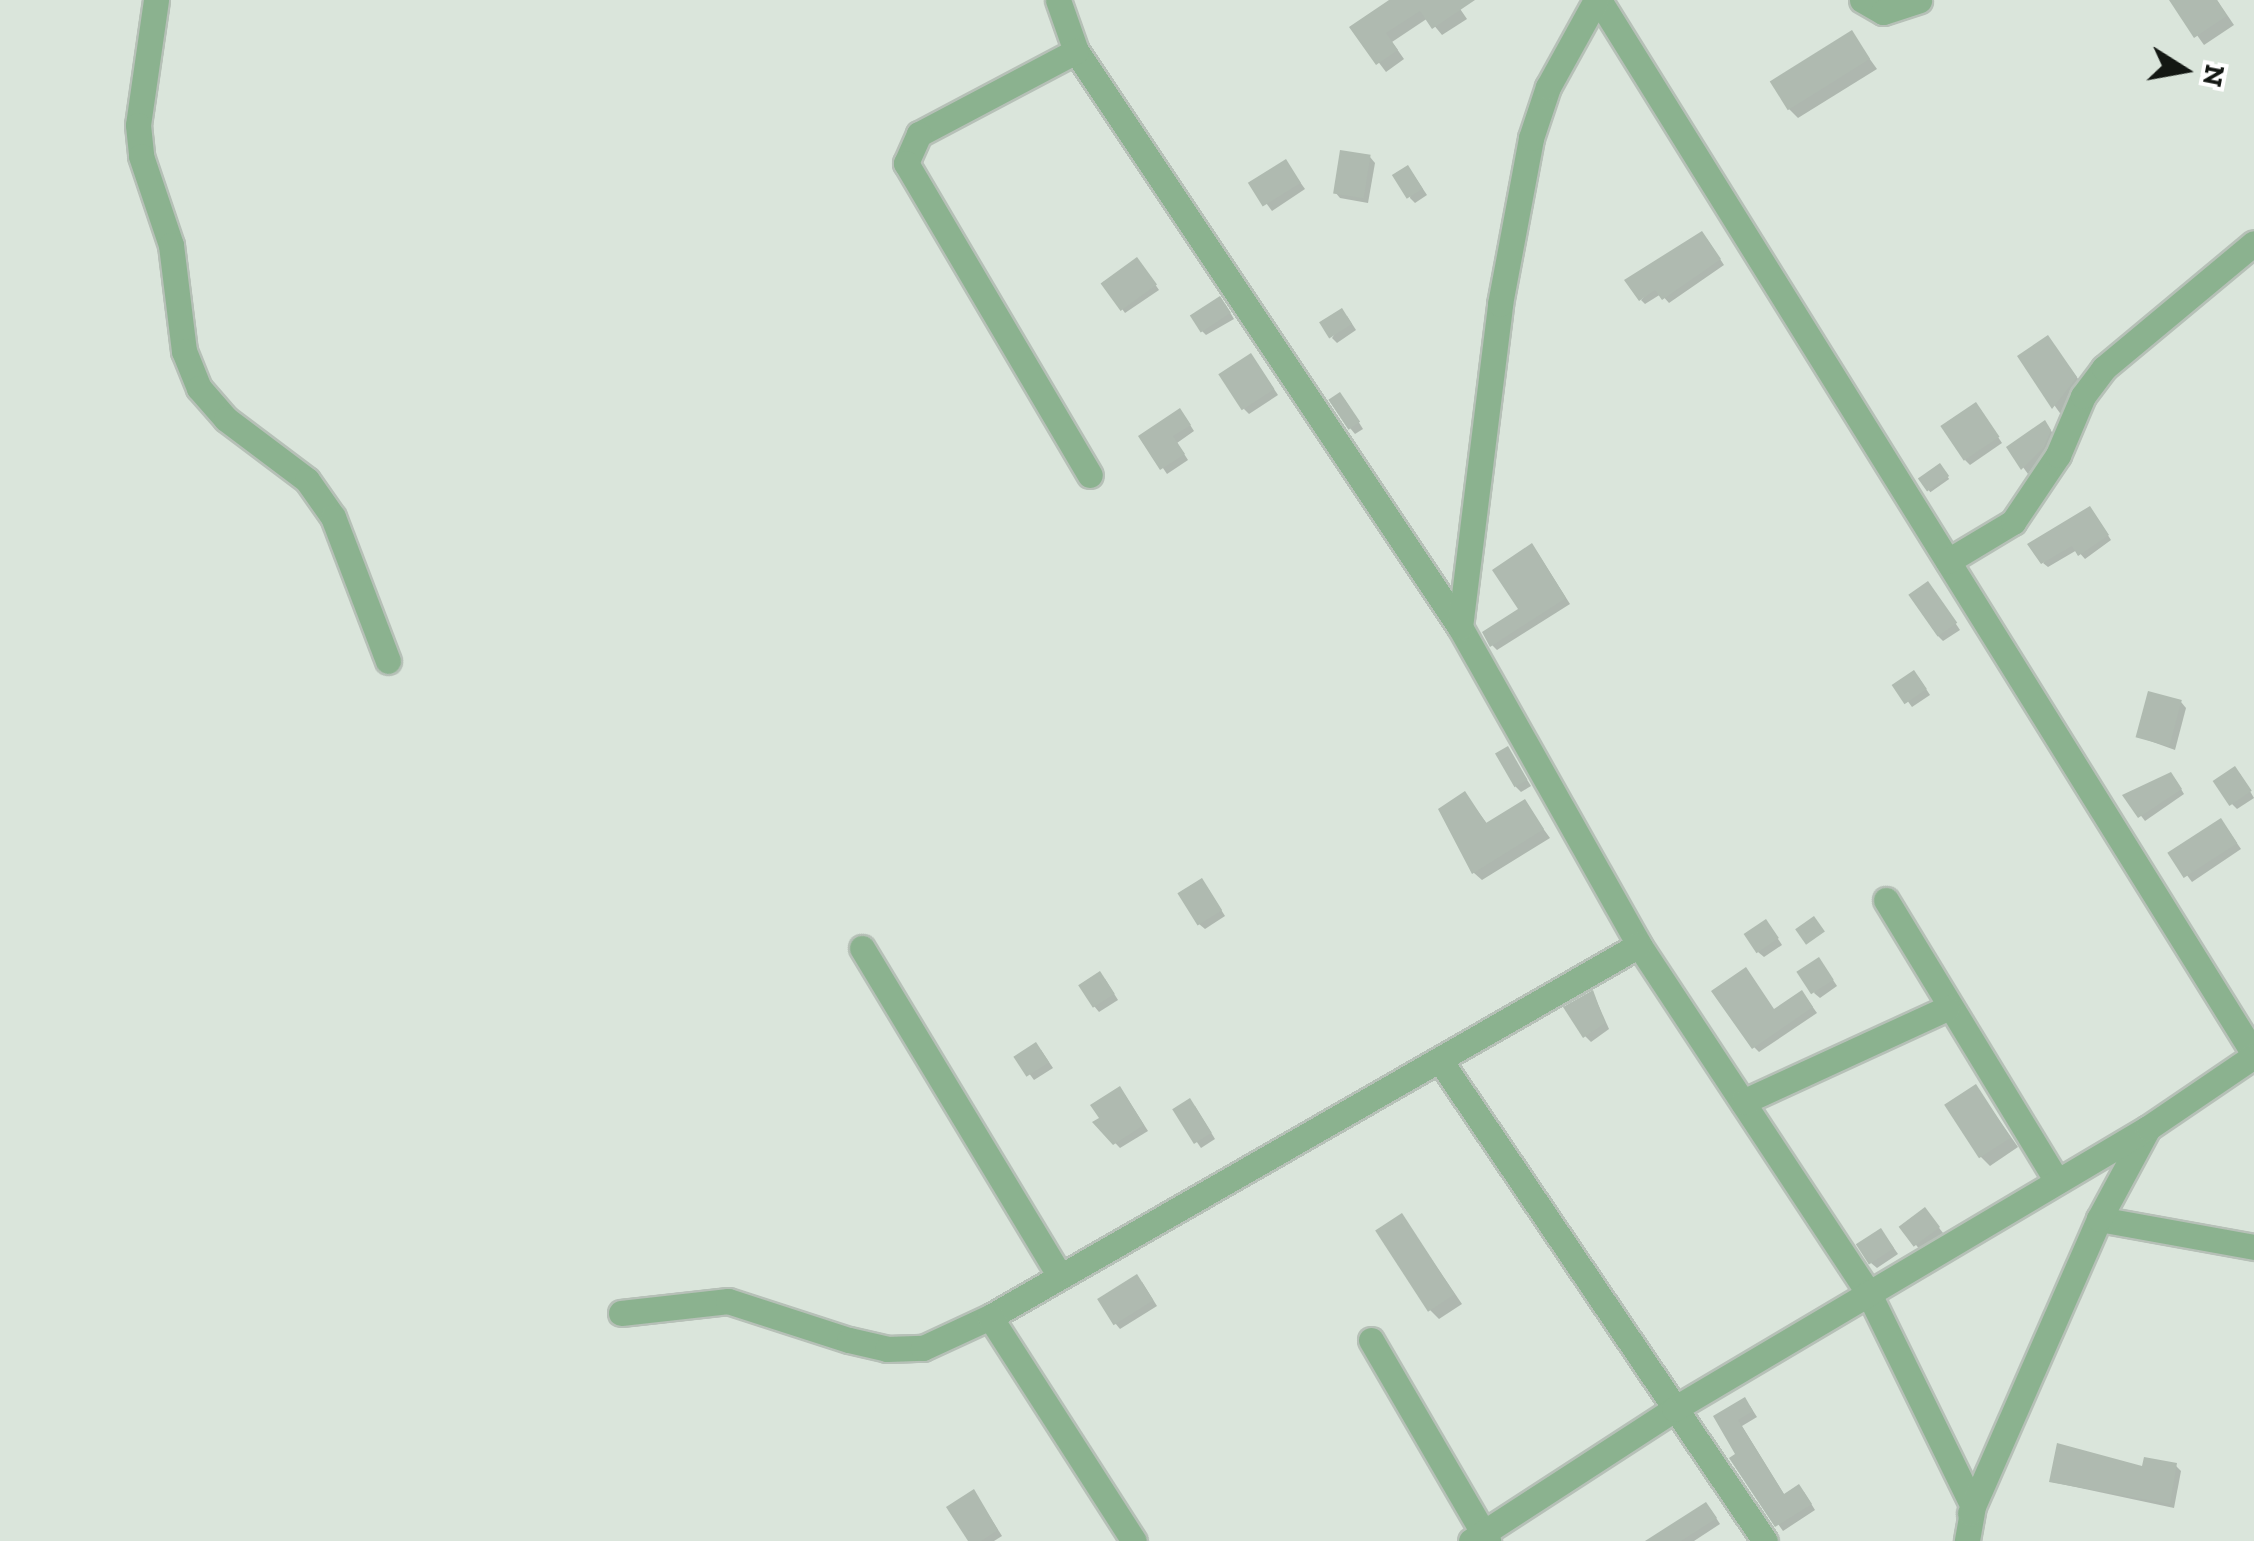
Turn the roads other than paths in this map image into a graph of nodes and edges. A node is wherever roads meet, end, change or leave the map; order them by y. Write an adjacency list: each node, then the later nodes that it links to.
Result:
1 (156, 0): 11 (street)
2 (1058, 0): 6 (street)
3 (1597, 0): 9 (street); 10 (street)
4 (1862, 0): 5 (street)
5 (1920, 0)
6 (1076, 51): 8 (street); 10 (street)
7 (2254, 243): 9 (street)
8 (1090, 475)
9 (1948, 561): 16 (street)
10 (1460, 627): 13 (street)
11 (388, 661)
12 (1886, 900): 15 (street)
13 (1639, 944): 17 (street); 18 (street)
14 (862, 948): 23 (street)
15 (1947, 1008): 18 (street); 20 (street)
16 (2254, 1055): 19 (street)
17 (1442, 1062): 23 (street); 28 (street)
18 (1743, 1102): 24 (street)
19 (2148, 1128): 20 (street); 21 (street)
20 (2058, 1181): 24 (street)
21 (2098, 1219): 22 (street); 29 (street)
22 (2254, 1248)
23 (1058, 1274): 26 (street)
24 (1868, 1292): 28 (street); 29 (street)
25 (621, 1314): 26 (street)
26 (990, 1318): 31 (street)
27 (1371, 1340): 30 (street)
28 (1674, 1409): 30 (street); 32 (street)
29 (1973, 1506): 33 (street); 34 (street)
30 (1481, 1538)
31 (1134, 1541)
32 (1765, 1541)
33 (1956, 1541)
34 (1967, 1541)

